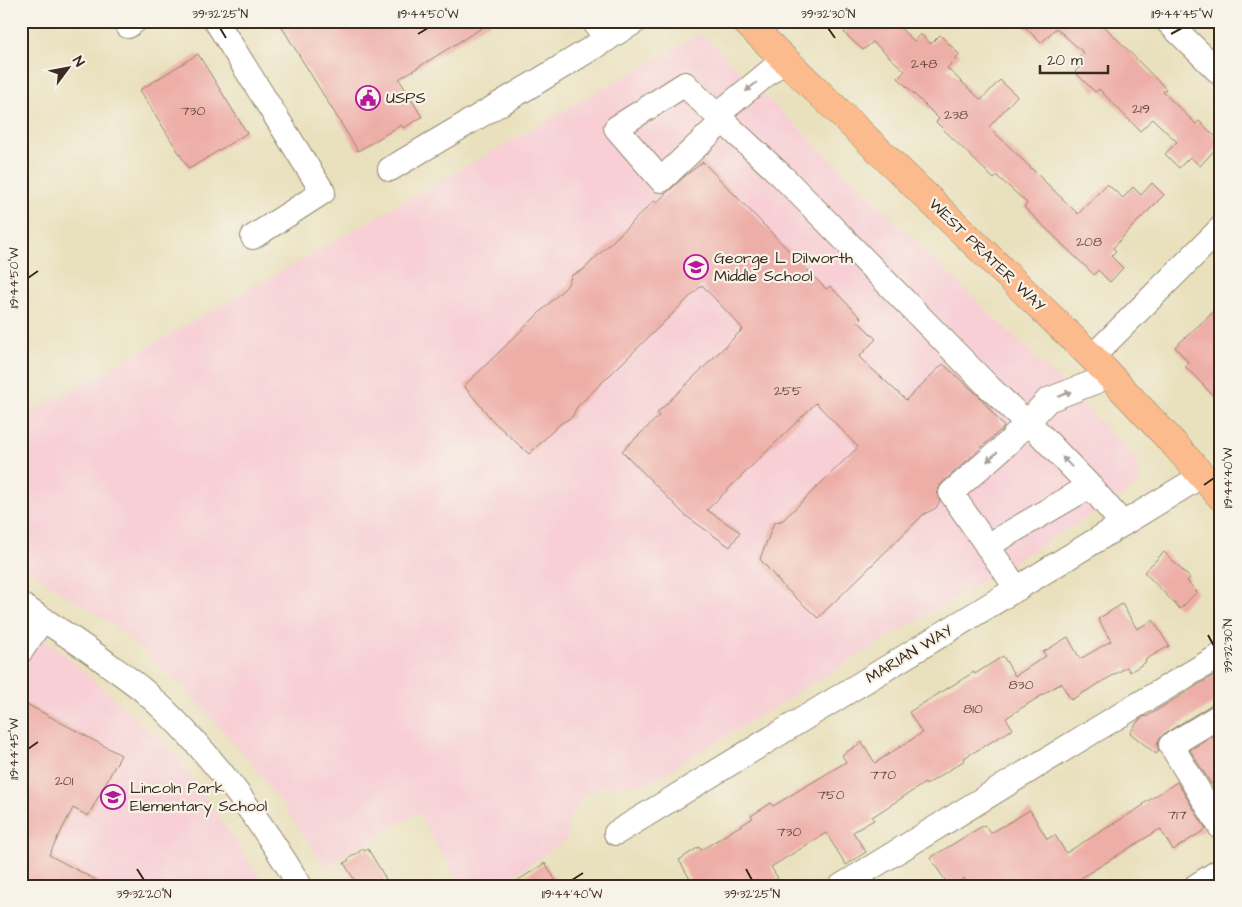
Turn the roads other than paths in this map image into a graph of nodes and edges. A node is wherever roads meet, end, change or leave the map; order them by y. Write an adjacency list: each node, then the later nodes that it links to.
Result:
1 (125, 21): 2 (street)
2 (135, 21)
3 (216, 21): 12 (street)
4 (636, 21): 7 (street)
5 (745, 21): 8 (main road, WEST PRATER WAY)
6 (1167, 21): 9 (street)
7 (600, 30): 10 (street)
8 (784, 59): 13 (main road, WEST PRATER WAY); 14 (street, one-way to 14)
9 (1221, 74)
10 (390, 169)
11 (1221, 228): 13 (street)
12 (253, 237)
13 (1101, 366): 14 (street, one-way to 13); 15 (main road, WEST PRATER WAY)
14 (1027, 423): 16 (street, one-way to 14); 19 (street, one-way to 19)
15 (1203, 475): 17 (main road, WEST PRATER WAY); 18 (street, MARIAN WAY)
16 (1090, 486): 18 (street); 19 (street)
17 (1221, 497)
18 (1123, 524): 20 (street, MARIAN WAY)
19 (987, 546): 20 (street)
20 (1017, 589): 27 (street, MARIAN WAY)
21 (21, 604): 22 (street)
22 (43, 619): 23 (street); 29 (street)
23 (21, 651)
24 (1221, 655): 30 (street)
25 (1221, 714): 26 (street)
26 (1221, 828)
27 (616, 833)
28 (1221, 870): 31 (street)
29 (300, 886)
30 (841, 886)
31 (1196, 886)

